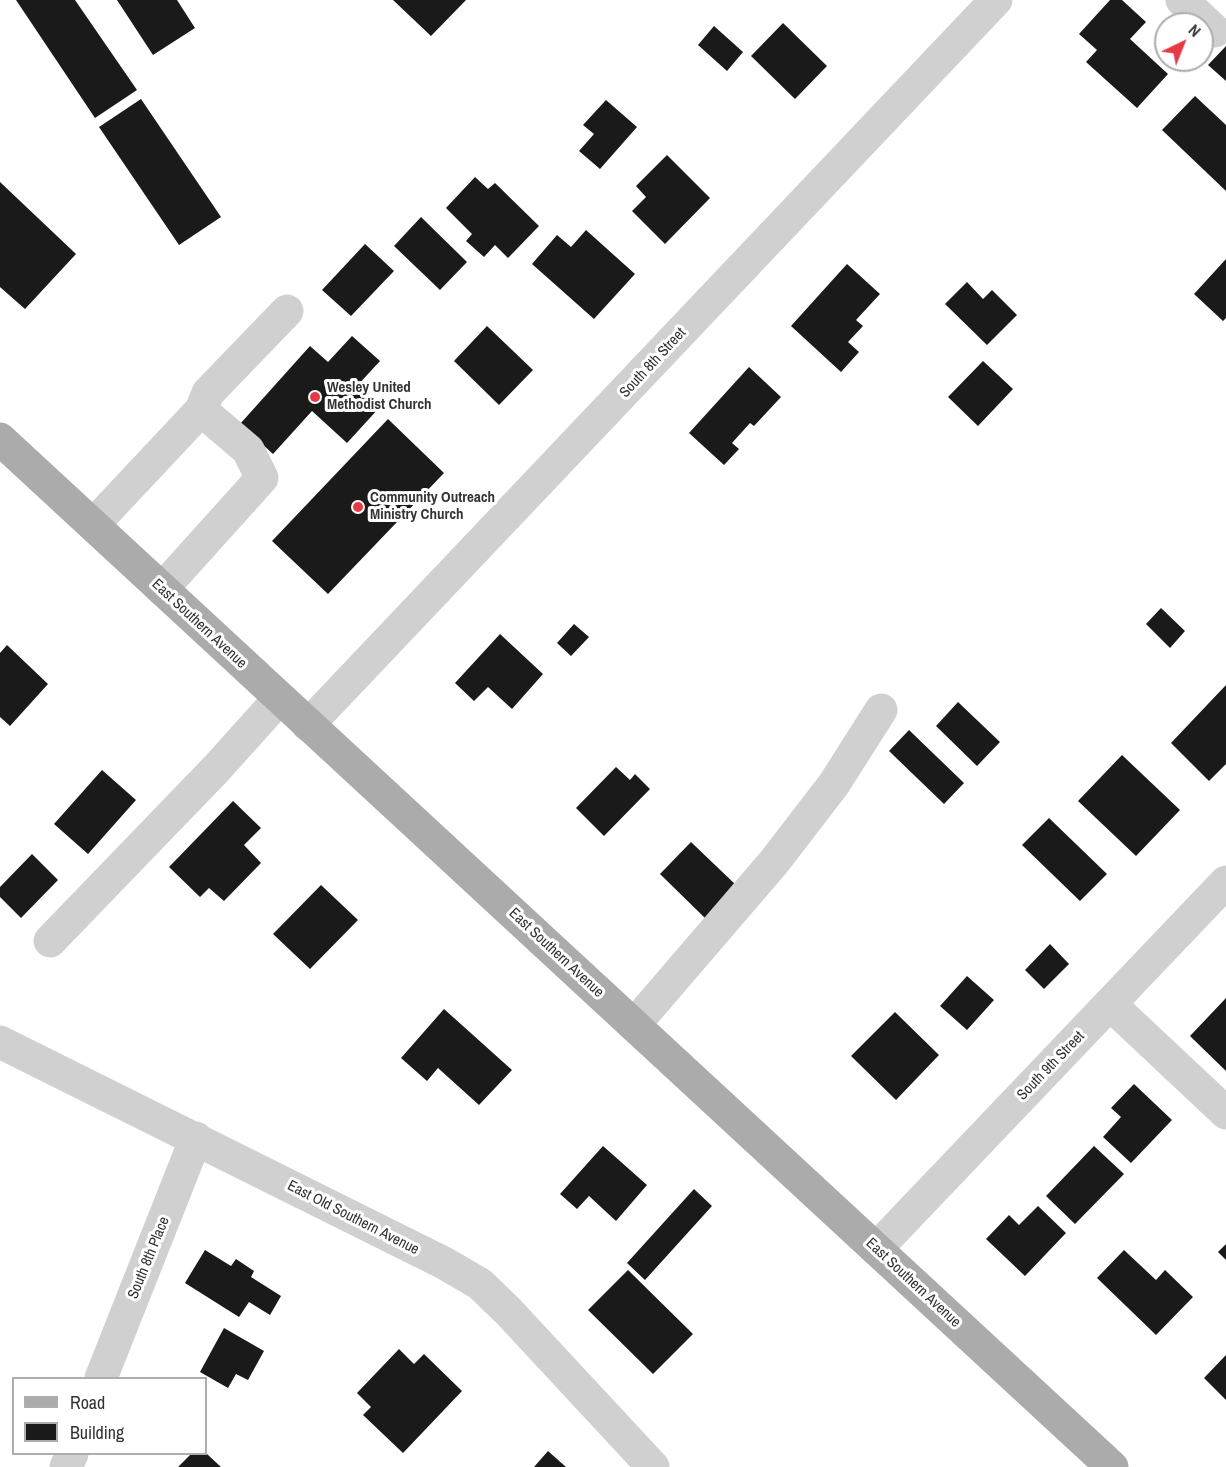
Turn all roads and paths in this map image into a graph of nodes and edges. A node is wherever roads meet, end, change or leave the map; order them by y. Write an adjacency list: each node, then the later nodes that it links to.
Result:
1 (996, 0): 11 (street, South 8th Street)
2 (1182, 0): 3 (street)
3 (1215, 31)
4 (286, 311): 5 (street)
5 (201, 410): 7 (street); 8 (street)
6 (0, 439): 7 (main road, East Southern Avenue)
7 (93, 525): 8 (main road, East Southern Avenue)
8 (162, 589): 9 (main road, East Southern Avenue)
9 (279, 699): 11 (main road, East Southern Avenue); 13 (street)
10 (881, 710): 15 (street)
11 (308, 725): 15 (main road, East Southern Avenue)
12 (1226, 882): 14 (street, South 9th Street)
13 (50, 941)
14 (1110, 1004): 17 (street); 19 (street, South 9th Street)
15 (634, 1025): 19 (main road, East Southern Avenue)
16 (0, 1042): 18 (street, East Old Southern Avenue)
17 (1226, 1113)
18 (196, 1138): 20 (street, South 8th Place); 21 (street, East Old Southern Avenue)
19 (876, 1249): 22 (main road, East Southern Avenue)
20 (101, 1377)
21 (653, 1467)
22 (1112, 1467)

